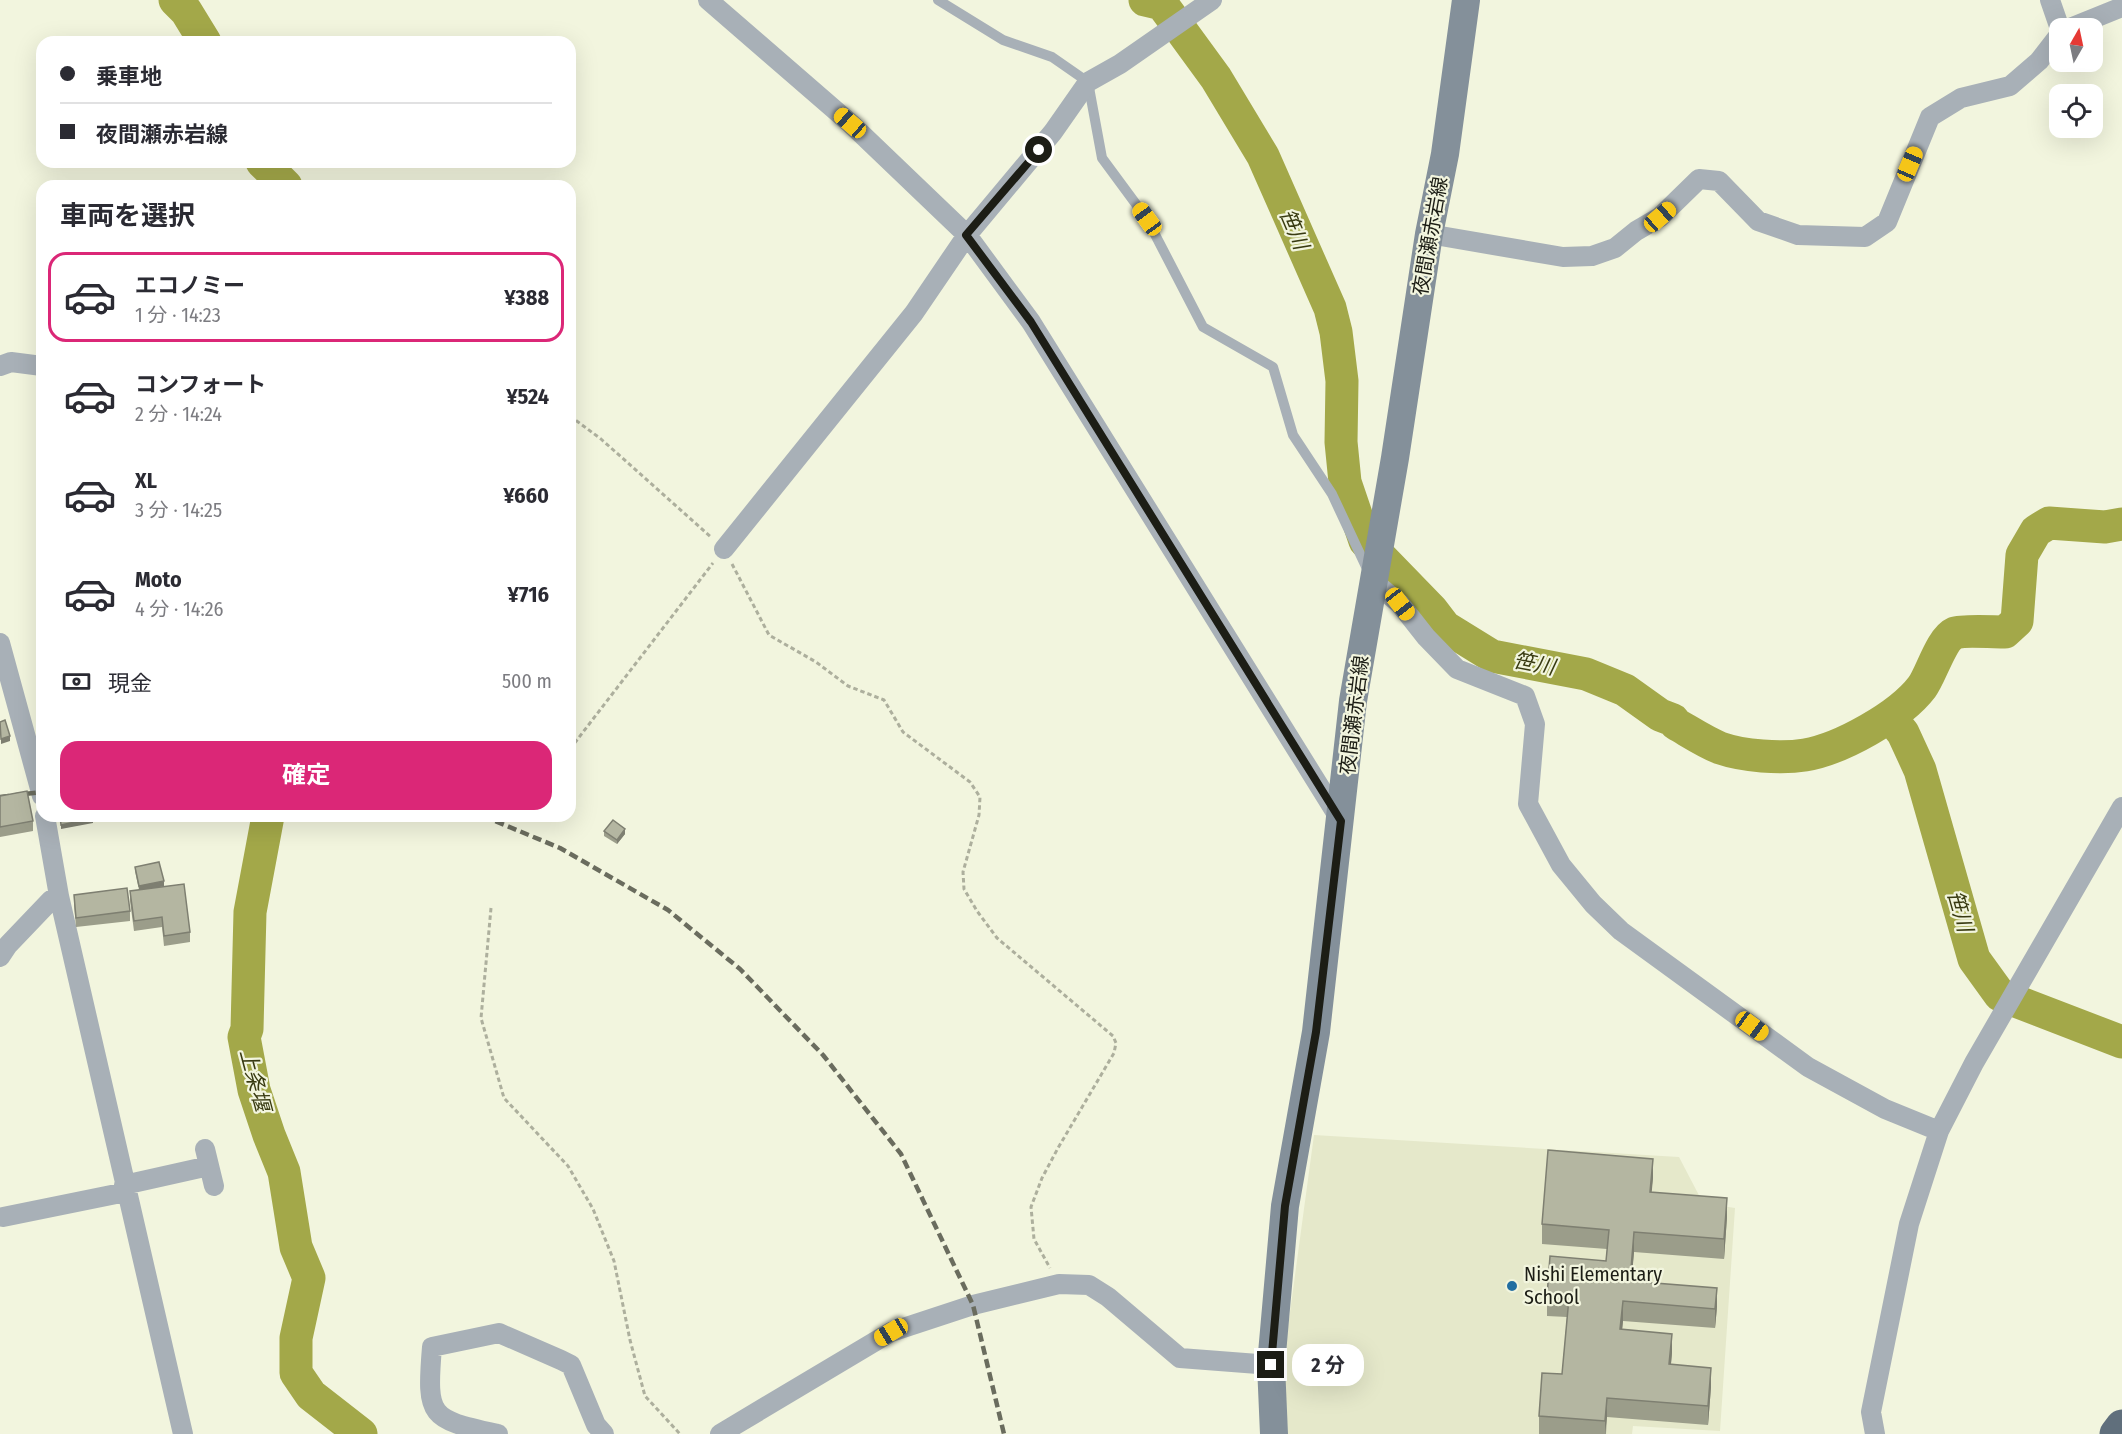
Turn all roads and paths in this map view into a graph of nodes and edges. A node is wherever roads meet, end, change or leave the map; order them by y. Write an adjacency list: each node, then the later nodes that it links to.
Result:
1 (708, 0): 12 (street)
2 (938, 0): 10 (lane)
3 (1212, 0): 10 (street)
4 (1466, 0): 11 (main road, 夜間瀬赤岩線)
5 (2050, 0): 7 (street)
6 (2122, 7): 8 (street)
7 (2056, 18)
8 (2095, 18)
9 (2049, 48): 11 (street)
10 (1088, 82): 12 (street); 17 (lane)
11 (1429, 234): 17 (main road, 夜間瀬赤岩線)
12 (966, 235): 16 (street); 23 (street)
13 (36, 365): 14 (street)
14 (0, 366)
15 (576, 421): 16 (path)
16 (724, 549): 20 (path); 32 (path)
17 (1375, 575): 23 (main road, 夜間瀬赤岩線); 28 (street)
18 (0, 643): 19 (street)
19 (5, 682): 21 (street)
20 (576, 741)
21 (36, 778)
22 (2122, 807): 28 (street)
23 (1341, 821): 33 (main road, 夜間瀬赤岩線)
24 (46, 822): 25 (street)
25 (59, 896): 27 (street); 30 (street)
26 (491, 908): 38 (path)
27 (0, 957)
28 (1939, 1131): 41 (street)
29 (214, 1186): 30 (street)
30 (125, 1188): 31 (street); 35 (street)
31 (3, 1217)
32 (1059, 1284): 33 (street); 39 (street)
33 (1271, 1365): 40 (main road, 夜間瀬赤岩線)
34 (2122, 1426): 42 (highway)
35 (183, 1434)
36 (498, 1434): 37 (street)
37 (604, 1434)
38 (680, 1434)
39 (720, 1434)
40 (1274, 1434)
41 (1875, 1434)
42 (2116, 1434)

